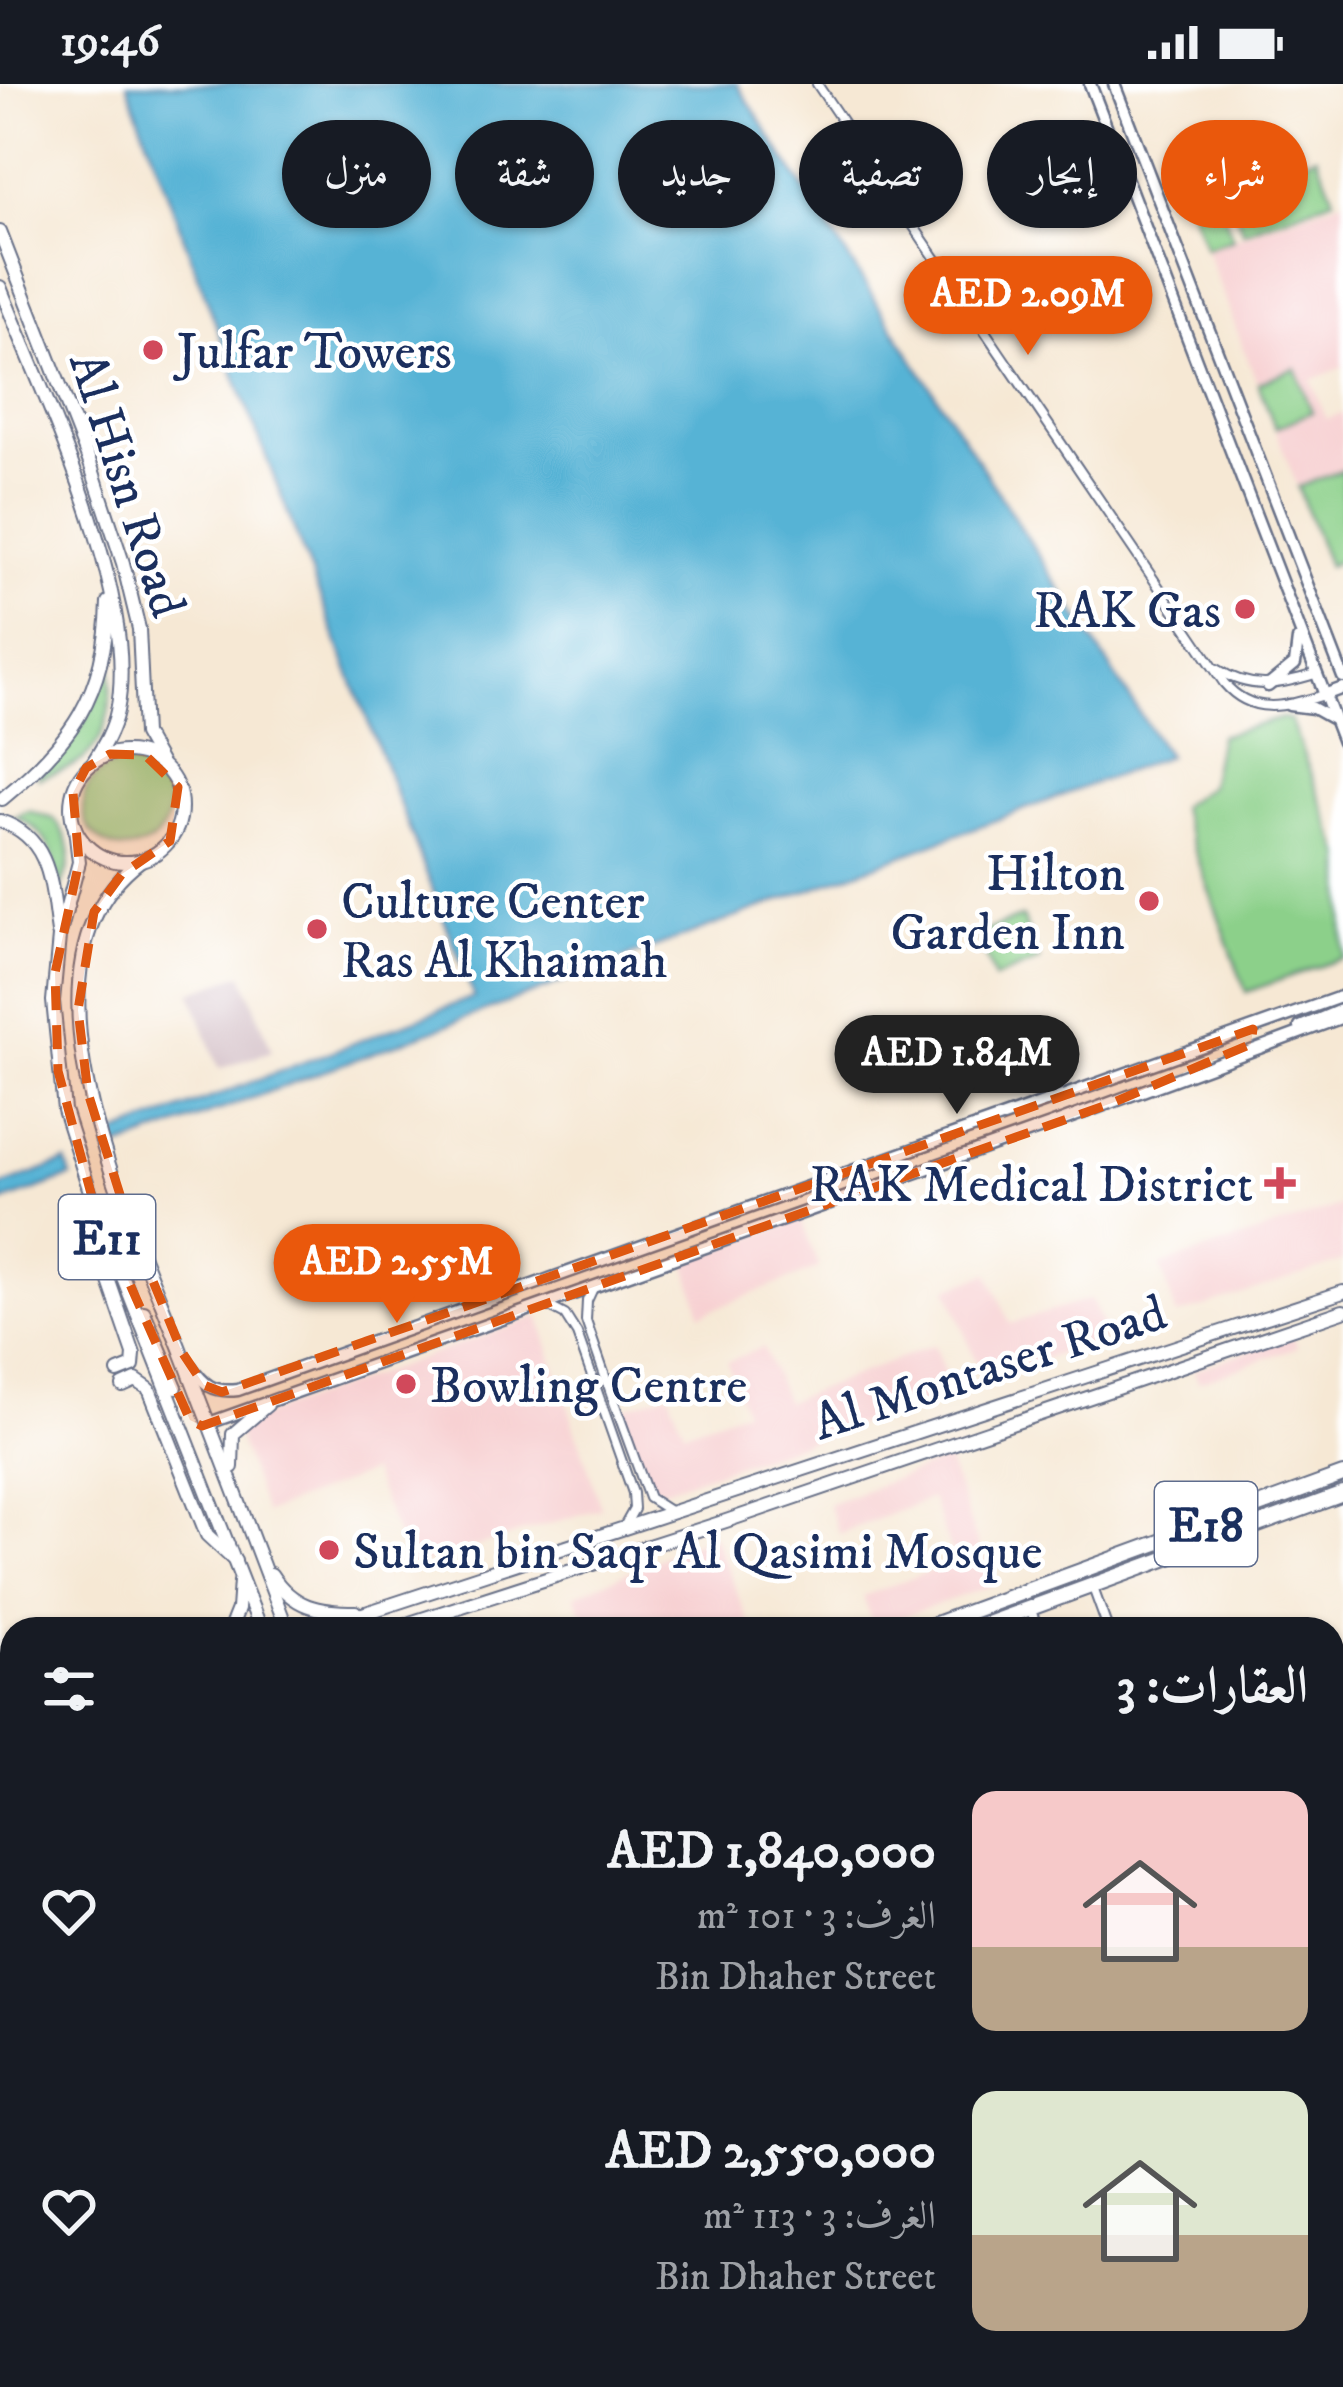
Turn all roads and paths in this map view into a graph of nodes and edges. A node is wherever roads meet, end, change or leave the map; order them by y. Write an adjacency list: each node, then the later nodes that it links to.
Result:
1 (817, 84): 10 (street)
2 (1090, 84): 8 (street)
3 (1114, 84): 7 (street)
4 (0, 232): 22 (main road, Al Hisn Road)
5 (0, 286): 6 (main road, Al Hisn Road)
6 (104, 565): 21 (main road, Al Hisn Road); 23 (main road)
7 (1320, 617): 9 (street); 11 (street)
8 (1298, 631): 12 (street); 14 (street)
9 (1343, 640)
10 (1203, 656): 14 (street); 18 (street)
11 (1341, 663): 12 (street); 13 (street)
12 (1315, 674): 14 (street); 16 (street)
13 (1343, 677)
14 (1268, 686): 18 (street)
15 (1343, 688): 16 (street)
16 (1324, 694): 17 (street); 19 (street)
17 (1289, 705): 18 (street); 19 (street)
18 (1267, 707)
19 (1334, 720): 20 (street)
20 (1343, 742)
21 (94, 761): 22 (main road); 25 (main road)
22 (160, 764): 26 (main road)
23 (2, 800)
24 (0, 821): 27 (main road)
25 (75, 828): 26 (main road); 27 (main road, E11)
26 (141, 860): 44 (main road, E11)
27 (59, 937): 34 (main road, E11)
28 (1343, 996): 30 (street)
29 (1343, 1013): 31 (street)
30 (1253, 1029): 31 (street); 32 (street)
31 (1198, 1068): 33 (street)
32 (1014, 1114): 33 (street); 40 (street)
33 (967, 1154): 35 (street)
34 (93, 1201): 36 (main road, E11); 55 (main road)
35 (594, 1286): 38 (street); 41 (street)
36 (128, 1292): 46 (main road); 55 (main road, E11)
37 (1343, 1292): 52 (main road, Al Montaser Road)
38 (544, 1304): 42 (street); 43 (street)
39 (1343, 1312): 63 (main road, Al Montaser Road)
40 (461, 1313): 43 (street); 44 (street)
41 (586, 1321): 42 (street); 48 (street)
42 (571, 1322): 49 (street)
43 (434, 1345): 45 (street)
44 (182, 1352): 46 (main road, E11)
45 (267, 1405): 46 (street); 51 (main road)
46 (208, 1424): 51 (main road, E11)
47 (1343, 1475): 64 (highway, E18)
48 (647, 1492): 49 (street); 52 (street)
49 (633, 1493): 53 (street)
50 (1343, 1495): 56 (highway, E18)
51 (237, 1498): 54 (main road, E11)
52 (672, 1513): 53 (main road, Al Montaser Road)
53 (619, 1531): 58 (main road, Al Montaser Road)
54 (258, 1553): 58 (main road); 61 (main road, E11)
55 (239, 1568): 59 (main road); 60 (main road, E11)
56 (1092, 1584): 57 (highway, E18); 67 (street)
57 (1030, 1607): 65 (highway, E18); 66 (street)
58 (370, 1611): 62 (main road, Al Montaser Road)
59 (235, 1617)
60 (257, 1617)
61 (282, 1617)
62 (352, 1617)
63 (428, 1617)
64 (955, 1617)
65 (1004, 1617)
66 (1034, 1617)
67 (1104, 1617)

